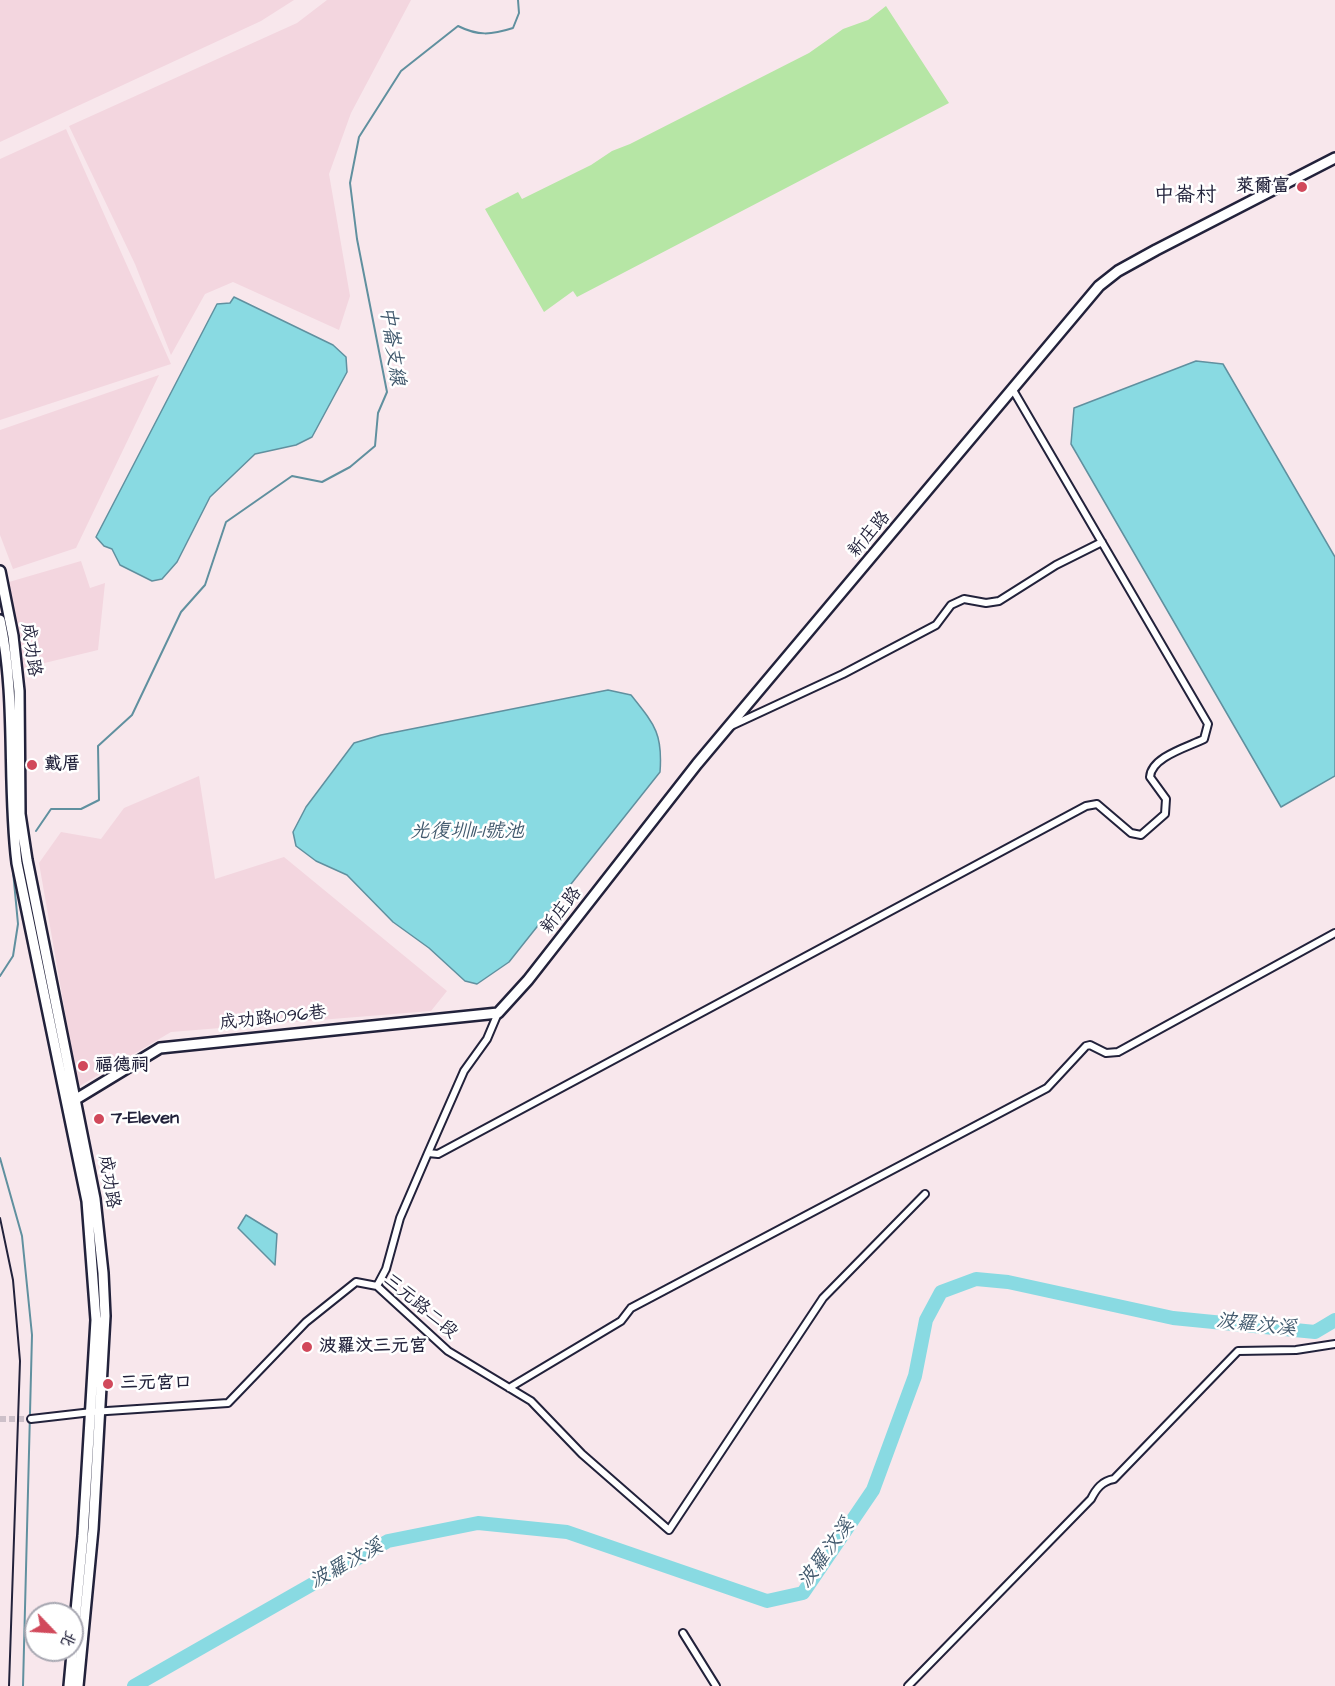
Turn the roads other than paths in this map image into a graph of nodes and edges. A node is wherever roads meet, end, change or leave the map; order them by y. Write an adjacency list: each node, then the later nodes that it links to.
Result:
1 (1335, 158): 2 (street, 新庄路)
2 (1013, 390): 3 (street); 6 (street, 新庄路)
3 (1101, 542): 6 (street); 10 (street)
4 (0, 571): 9 (street, 成功路)
5 (0, 620): 9 (street, 成功路)
6 (731, 726): 8 (street, 新庄路)
7 (1335, 933): 14 (street)
8 (498, 1013): 9 (street, 成功路1096巷); 10 (street)
9 (72, 1102): 15 (street, 成功路)
10 (428, 1153): 12 (street)
11 (925, 1194): 14 (street, 三元路二段)
12 (377, 1286): 14 (street, 三元路二段); 15 (street, 三元路二段)
13 (1335, 1344): 24 (street)
14 (509, 1388)
15 (96, 1412): 16 (street, 三元路二段); 17 (street, 成功路)
16 (31, 1419)
17 (82, 1602)
18 (683, 1633): 23 (street)
19 (77, 1662): 21 (street)
20 (77, 1662): 22 (street)
21 (69, 1686)
22 (78, 1686)
23 (716, 1686)
24 (908, 1686)

